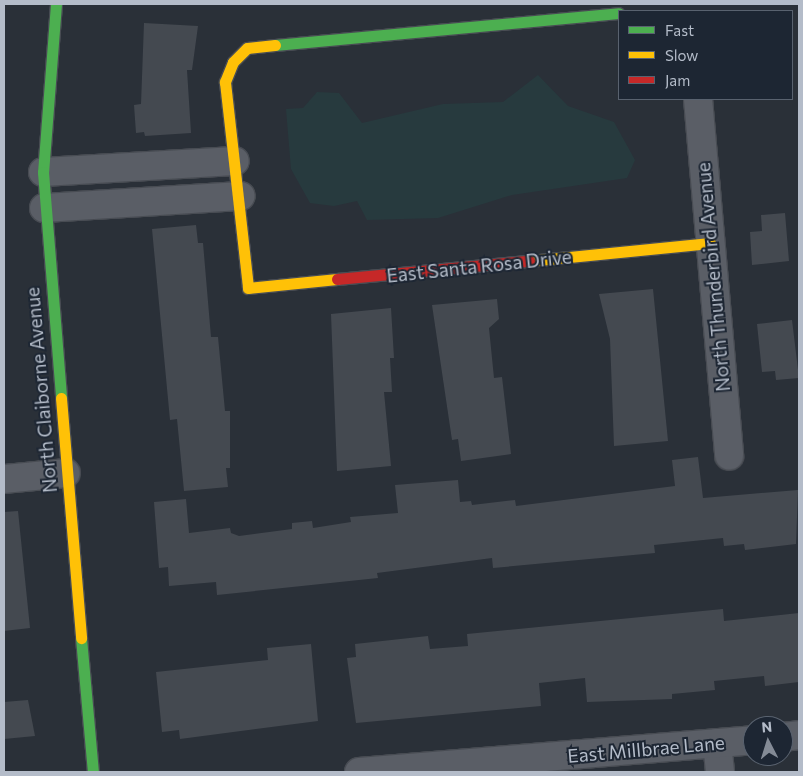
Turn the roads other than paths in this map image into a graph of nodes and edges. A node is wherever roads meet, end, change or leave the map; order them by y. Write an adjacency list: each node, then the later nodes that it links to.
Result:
1 (56, 4): 5 (street, North Claiborne Avenue)
2 (618, 13): 4 (street)
3 (698, 100): 8 (street, North Thunderbird Avenue)
4 (235, 161): 5 (street); 6 (street)
5 (43, 172): 7 (street, North Claiborne Avenue)
6 (241, 196): 7 (street); 8 (street, East Santa Rosa Drive)
7 (44, 208): 10 (street, North Claiborne Avenue)
8 (710, 243): 9 (street, North Thunderbird Avenue)
9 (729, 456)
10 (66, 473): 11 (street); 14 (street, North Claiborne Avenue)
11 (4, 479)
12 (743, 741): 13 (street, East Millbrae Lane)
13 (717, 743): 15 (street, East Millbrae Lane); 16 (street)
14 (93, 772)
15 (359, 772)
16 (720, 772)

